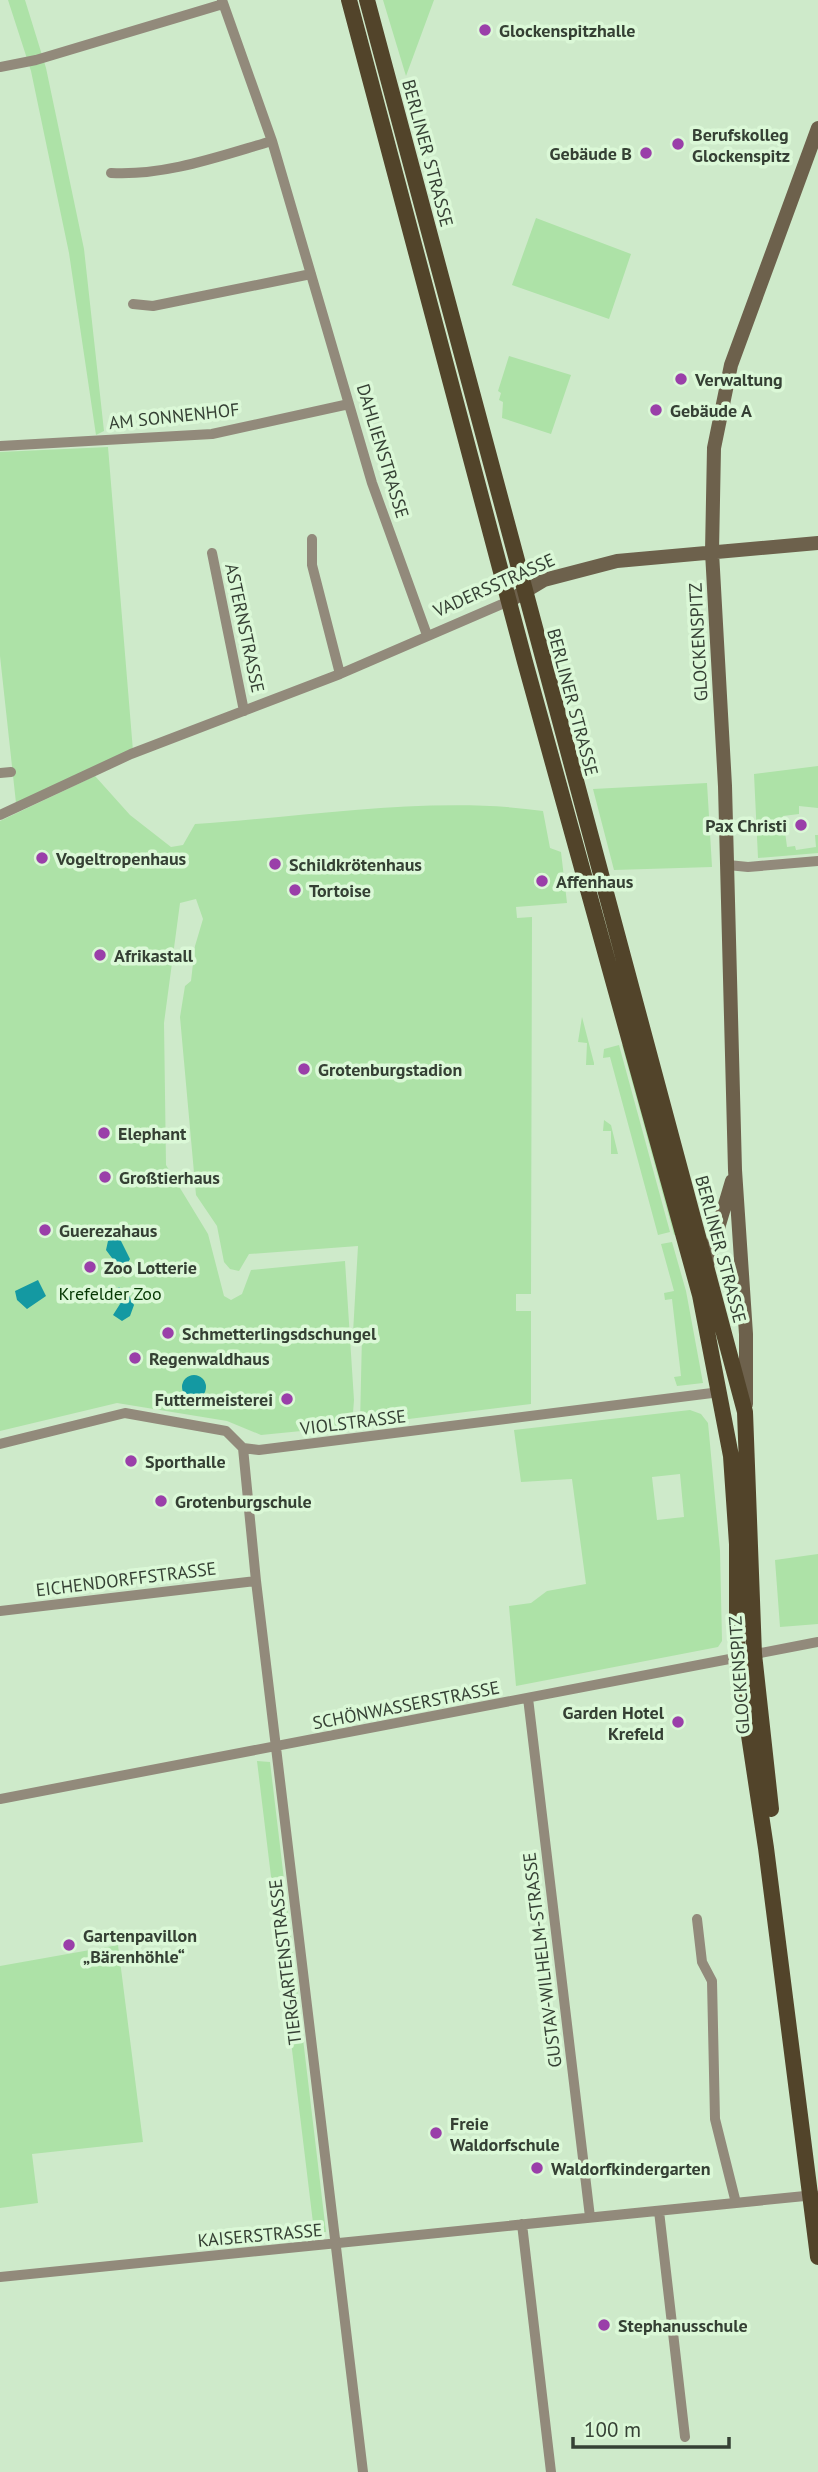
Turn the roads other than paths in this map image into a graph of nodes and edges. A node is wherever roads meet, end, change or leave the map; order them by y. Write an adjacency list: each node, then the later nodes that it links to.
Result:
1 (349, 0): 17 (main road, BERLINER STRASSE)
2 (368, 0): 16 (main road, BERLINER STRASSE)
3 (223, 2): 4 (street); 6 (street, DAHLIENSTRASSE)
4 (0, 67)
5 (818, 128): 14 (main road, GLOCKENSPITZ)
6 (272, 141): 7 (street); 8 (street, DAHLIENSTRASSE)
7 (111, 173)
8 (311, 274): 9 (street); 10 (street, DAHLIENSTRASSE)
9 (133, 304)
10 (349, 404): 11 (street, AM SONNENHOF); 18 (street, DAHLIENSTRASSE)
11 (0, 446)
12 (312, 539): 19 (street)
13 (818, 543): 14 (main road, VADERSSTRASSE)
14 (712, 552): 16 (main road, VADERSSTRASSE); 23 (main road, GLOCKENSPITZ)
15 (212, 553): 20 (street, ASTERNSTRASSE)
16 (524, 592): 17 (main road, VADERSSTRASSE); 25 (main road, BERLINER STRASSE)
17 (509, 601): 18 (street, VADERSSTRASSE); 26 (main road, BERLINER STRASSE)
18 (427, 635): 19 (street, VADERSSTRASSE)
19 (340, 674): 20 (street, VADERSSTRASSE)
20 (244, 710): 21 (street, VADERSSTRASSE)
21 (0, 815)
22 (818, 861): 23 (street)
23 (728, 865): 24 (main road, GLOCKENSPITZ)
24 (736, 1170): 25 (main road, GLOCKENSPITZ); 28 (main road, GLOCKENSPITZ)
25 (706, 1267): 26 (main road, GLOCKENSPITZ); 28 (main road, BERLINER STRASSE)
26 (700, 1295): 27 (main road, BERLINER STRASSE)
27 (720, 1392): 30 (street, VIOLSTRASSE); 35 (main road, GLOCKENSPITZ)
28 (745, 1412): 34 (main road, GLOCKENSPITZ)
29 (0, 1444): 30 (street)
30 (243, 1448): 31 (street, TIERGARTENSTRASSE)
31 (256, 1581): 32 (street, EICHENDORFFSTRASSE); 37 (street, TIERGARTENSTRASSE)
32 (0, 1611)
33 (818, 1642): 34 (street, SCHÖNWASSERSTRASSE)
34 (754, 1654): 35 (street, SCHÖNWASSERSTRASSE); 40 (main road, GLOCKENSPITZ)
35 (737, 1656): 36 (street, SCHÖNWASSERSTRASSE); 41 (main road, GLOCKENSPITZ)
36 (528, 1698): 37 (street, SCHÖNWASSERSTRASSE); 44 (street, GUSTAV-WILHELM-STRASSE)
37 (277, 1747): 38 (street, SCHÖNWASSERSTRASSE); 46 (street, TIERGARTENSTRASSE)
38 (0, 1799)
39 (697, 1919): 42 (street)
40 (818, 2174)
41 (814, 2195): 42 (street, KAISERSTRASSE); 47 (main road, GLOCKENSPITZ)
42 (736, 2203): 43 (street, KAISERSTRASSE)
43 (659, 2211): 44 (street, KAISERSTRASSE); 49 (street)
44 (590, 2217): 45 (street, KAISERSTRASSE)
45 (522, 2224): 46 (street, KAISERSTRASSE); 51 (street)
46 (336, 2245): 48 (street, KAISERSTRASSE); 50 (street, TIERGARTENSTRASSE)
47 (818, 2257)
48 (0, 2277)
49 (685, 2437)
50 (363, 2472)
51 (551, 2472)

